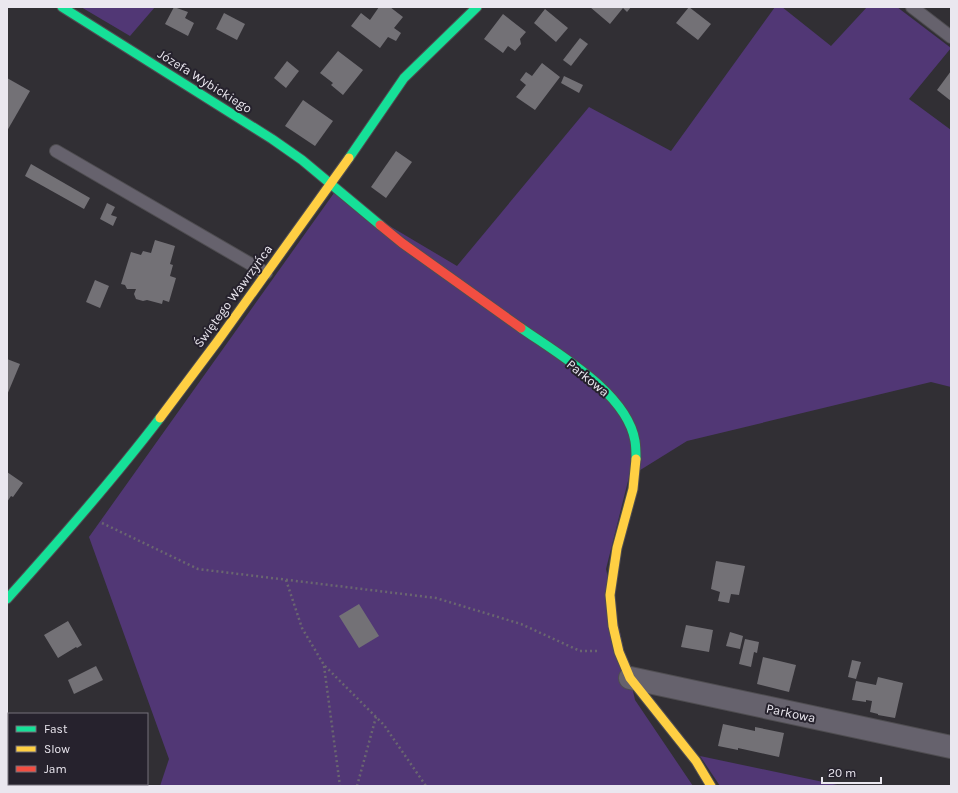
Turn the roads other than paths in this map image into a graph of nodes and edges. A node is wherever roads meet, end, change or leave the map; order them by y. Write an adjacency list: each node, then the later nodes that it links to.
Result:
1 (62, 7): 6 (street, Józefa Wybickiego)
2 (477, 7): 6 (street, Świętego Wawrzyńca)
3 (912, 7): 4 (lane)
4 (951, 37)
5 (56, 151): 7 (lane)
6 (329, 184): 7 (street, Świętego Wawrzyńca); 9 (street, Parkowa)
7 (266, 273): 8 (street, Świętego Wawrzyńca)
8 (7, 599)
9 (630, 678): 10 (street, Parkowa); 11 (street, Parkowa)
10 (951, 747)
11 (710, 786)

